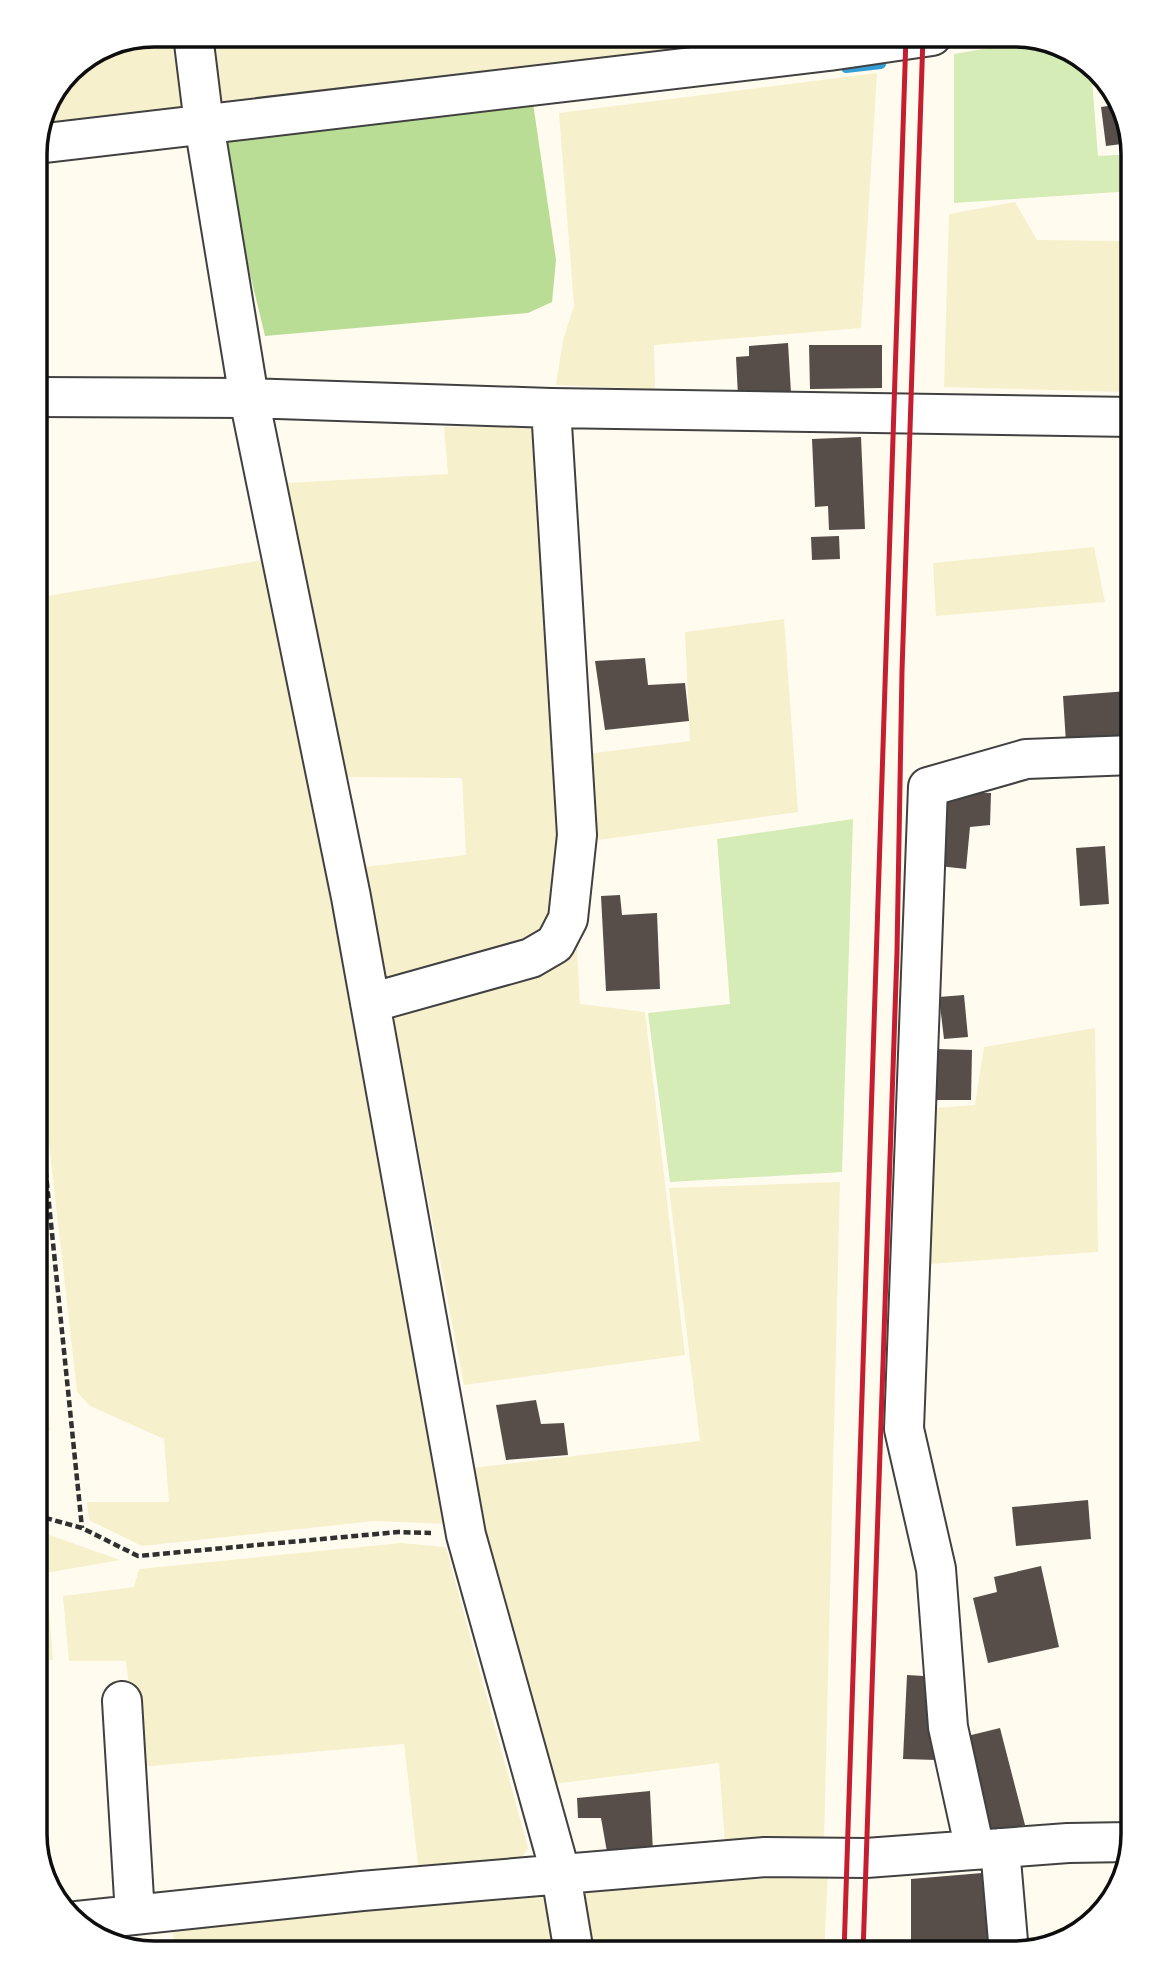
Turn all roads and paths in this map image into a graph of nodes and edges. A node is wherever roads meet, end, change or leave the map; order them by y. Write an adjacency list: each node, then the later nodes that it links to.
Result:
1 (194, 47): 3 (street)
2 (807, 47): 3 (street)
3 (204, 124): 4 (street); 6 (street)
4 (48, 143)
5 (47, 397): 6 (street)
6 (249, 398): 7 (street); 10 (street)
7 (551, 408): 8 (street); 10 (street)
8 (1121, 417)
9 (1121, 755): 17 (street)
10 (370, 1003): 14 (street)
11 (47, 1184): 13 (path)
12 (47, 1518): 13 (path)
13 (82, 1528): 14 (path)
14 (466, 1535): 18 (street)
15 (122, 1701): 19 (street)
16 (1120, 1842): 17 (street)
17 (987, 1849): 18 (street); 22 (street)
18 (561, 1875): 19 (street); 21 (street)
19 (135, 1915): 20 (street)
20 (90, 1919)
21 (572, 1941)
22 (1006, 1941)

